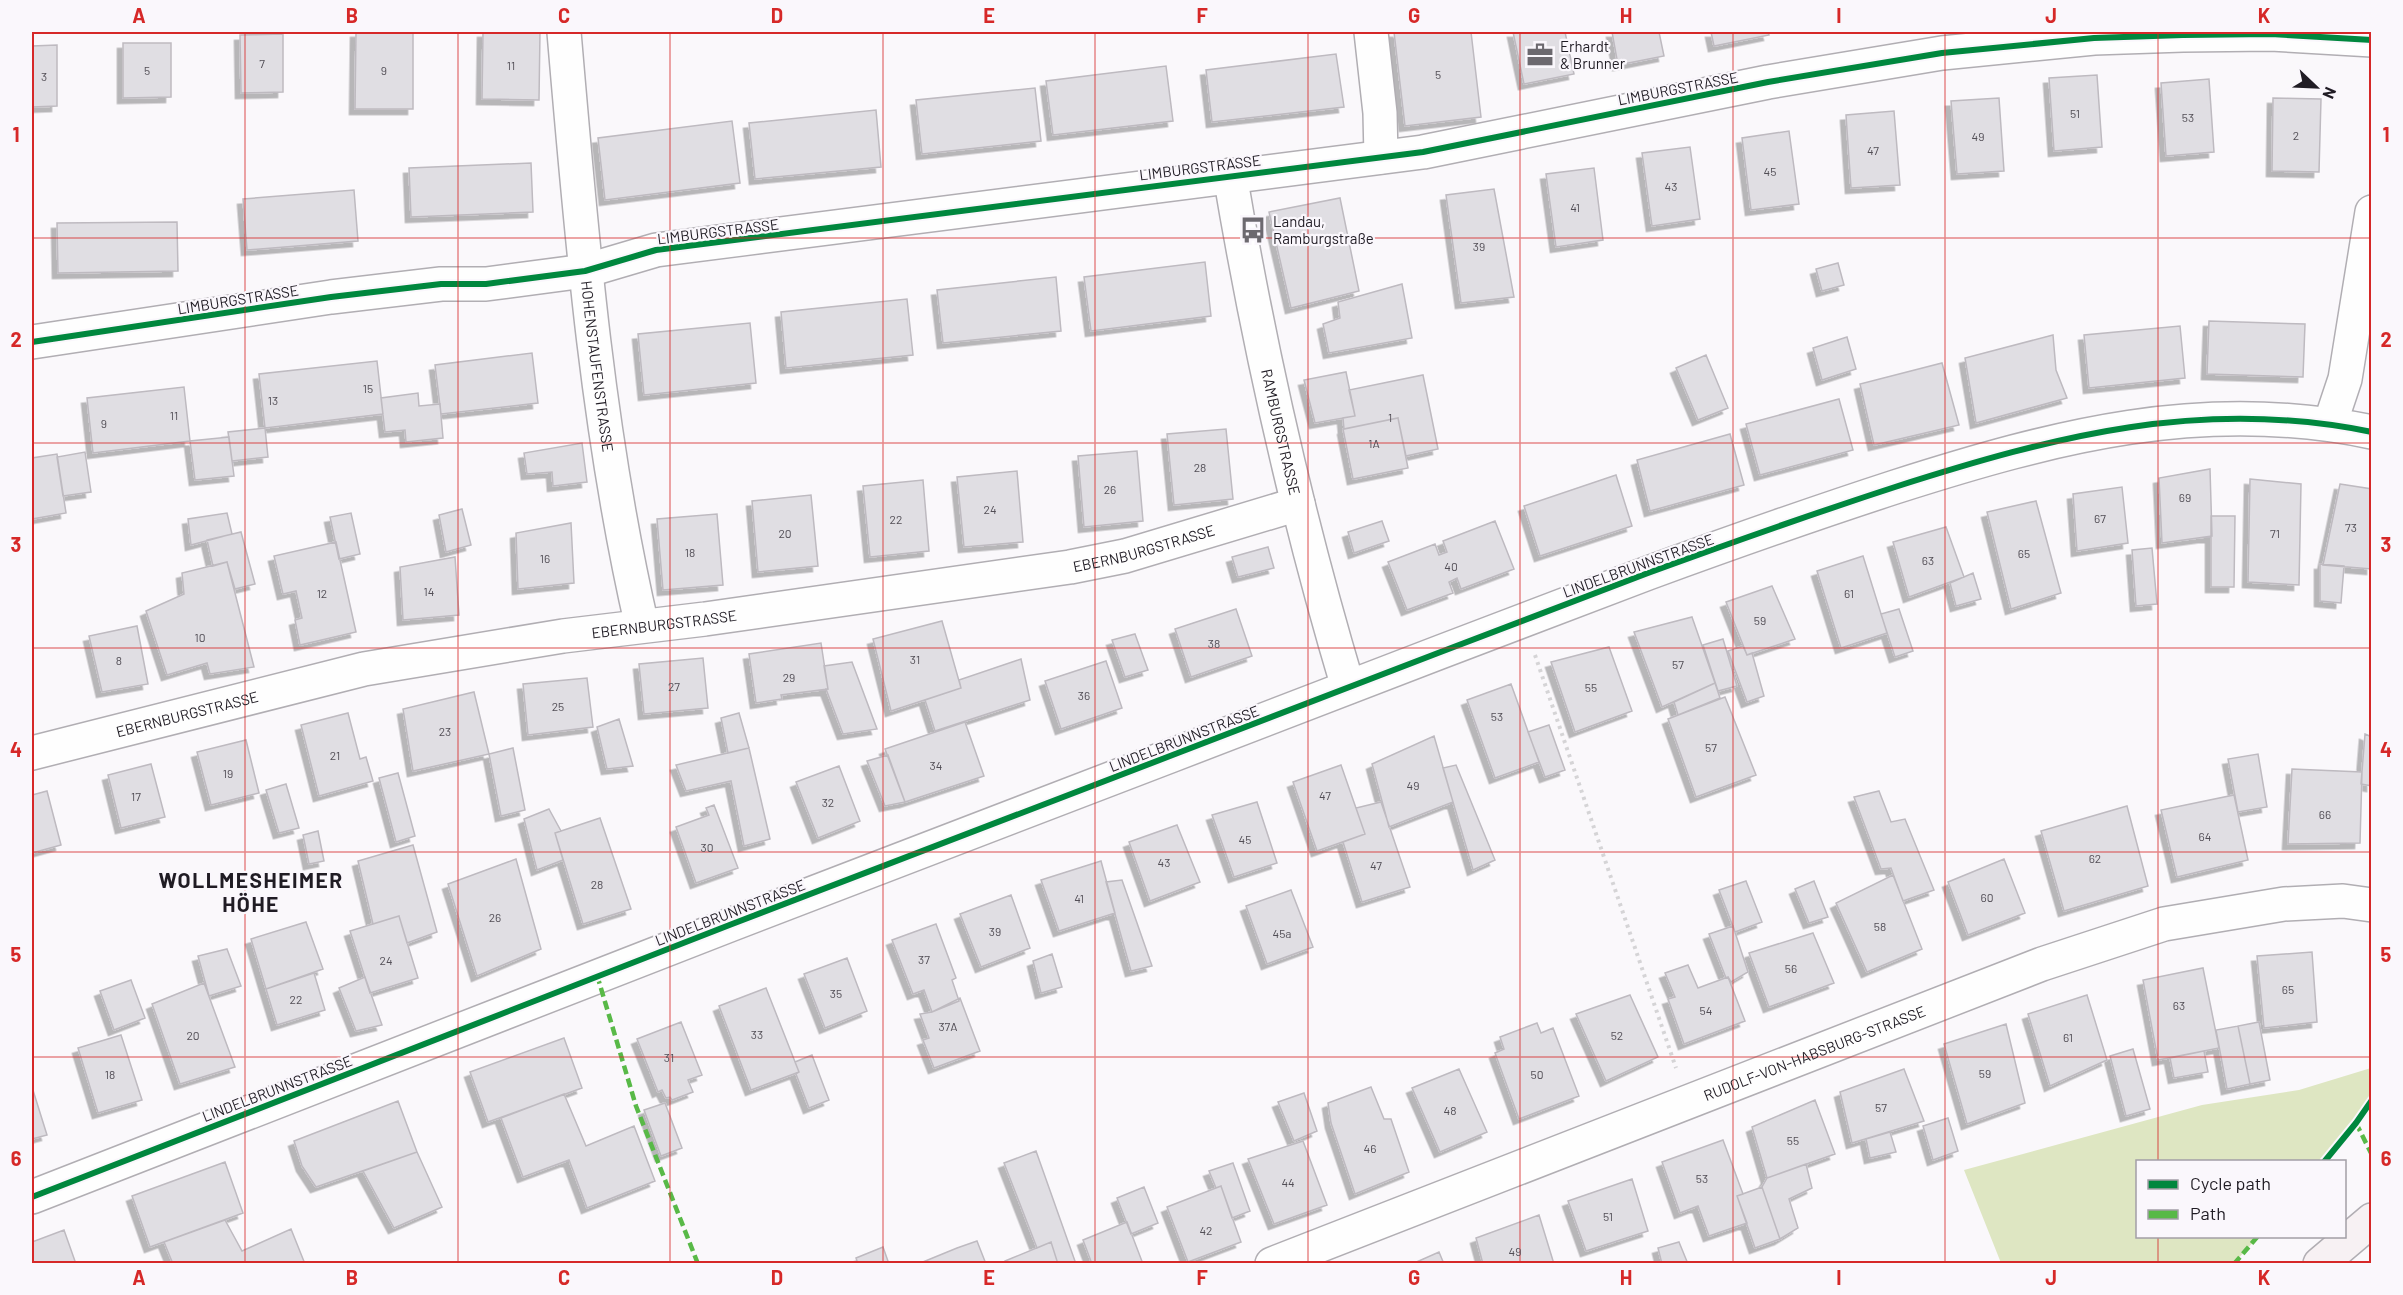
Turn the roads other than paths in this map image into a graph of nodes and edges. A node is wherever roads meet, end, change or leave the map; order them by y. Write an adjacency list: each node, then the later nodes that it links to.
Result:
1 (564, 32): 7 (street, HOHENSTAUFENSTRASSE)
2 (1371, 32): 4 (street)
3 (2372, 40): 4 (street, LIMBURGSTRASSE)
4 (1381, 157): 5 (street, LIMBURGSTRASSE)
5 (1230, 175): 7 (street, LIMBURGSTRASSE); 11 (street, RAMBURGSTRASSE)
6 (2372, 212): 9 (street)
7 (585, 271): 8 (street, LIMBURGSTRASSE); 12 (street, HOHENSTAUFENSTRASSE)
8 (32, 342)
9 (2330, 424): 10 (street, LINDELBRUNNSTRASSE); 13 (street, LINDELBRUNNSTRASSE)
10 (2372, 432)
11 (1298, 504): 12 (street, EBERNBURGSTRASSE); 13 (street, RAMBURGSTRASSE)
12 (642, 626): 14 (street, EBERNBURGSTRASSE)
13 (1348, 687): 16 (street, LINDELBRUNNSTRASSE)
14 (32, 753)
15 (2372, 905): 18 (street, RUDOLF-VON-HABSBURG-STRASSE)
16 (32, 1197)
17 (2372, 1220): 19 (street)
18 (1272, 1263)
19 (2320, 1263)

